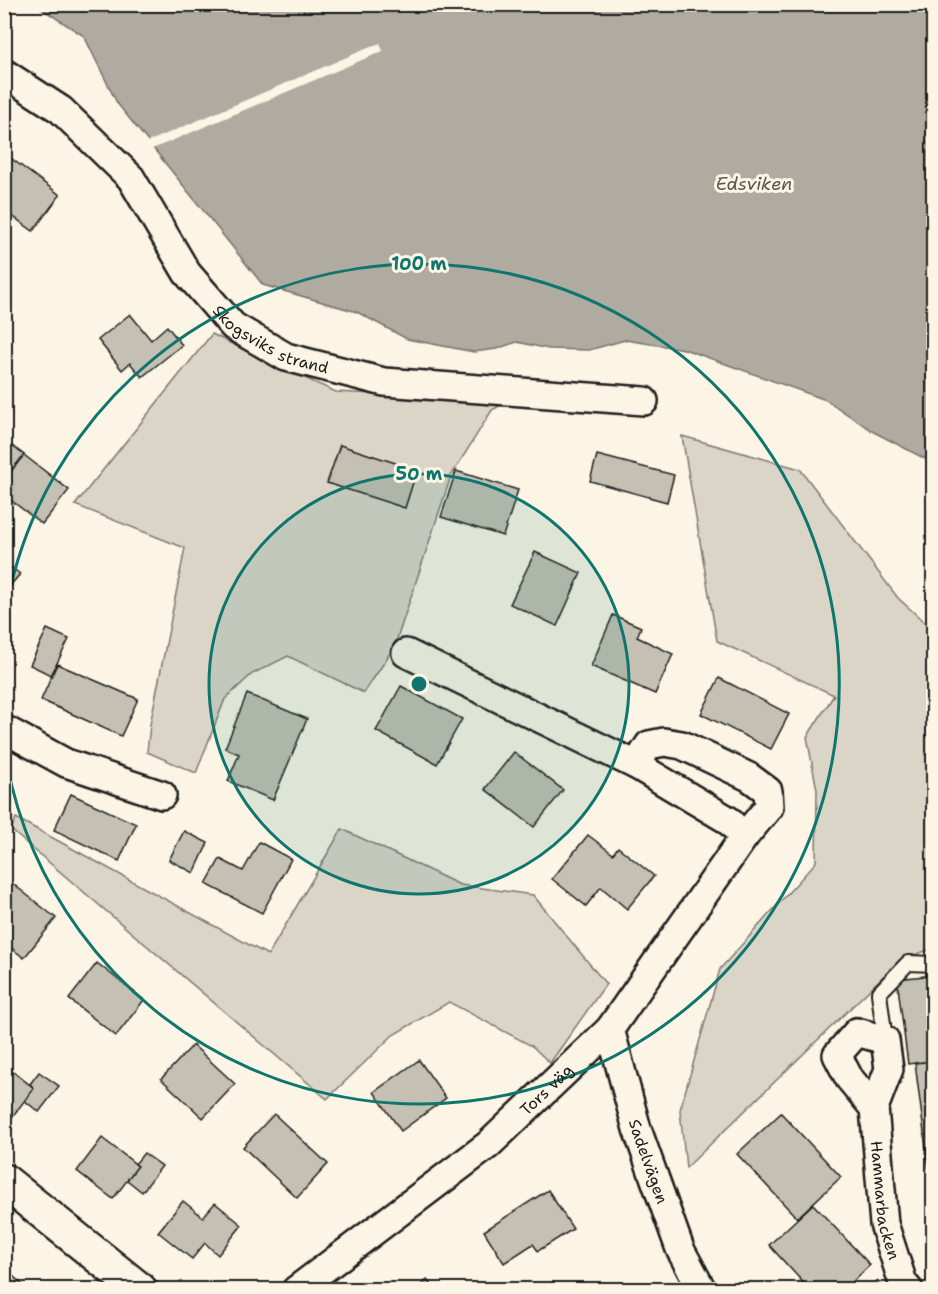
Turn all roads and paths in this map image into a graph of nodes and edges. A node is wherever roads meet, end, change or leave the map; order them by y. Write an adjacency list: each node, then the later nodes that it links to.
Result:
1 (4, 74): 2 (street, Skogsviks strand)
2 (644, 401)
3 (406, 653): 5 (street)
4 (4, 729): 6 (street)
5 (636, 765): 7 (street); 7 (street, Tors väg)
6 (162, 795)
7 (744, 837): 9 (street, Tors väg)
8 (933, 964): 10 (lane)
9 (610, 1029): 14 (street, Tors väg); 15 (street, Sadelvägen)
10 (885, 1040): 11 (street, Hammarbacken); 11 (street)
11 (874, 1108): 16 (street, Hammarbacken)
12 (4, 1181): 13 (street)
13 (140, 1290)
14 (296, 1290)
15 (702, 1290)
16 (909, 1290)

